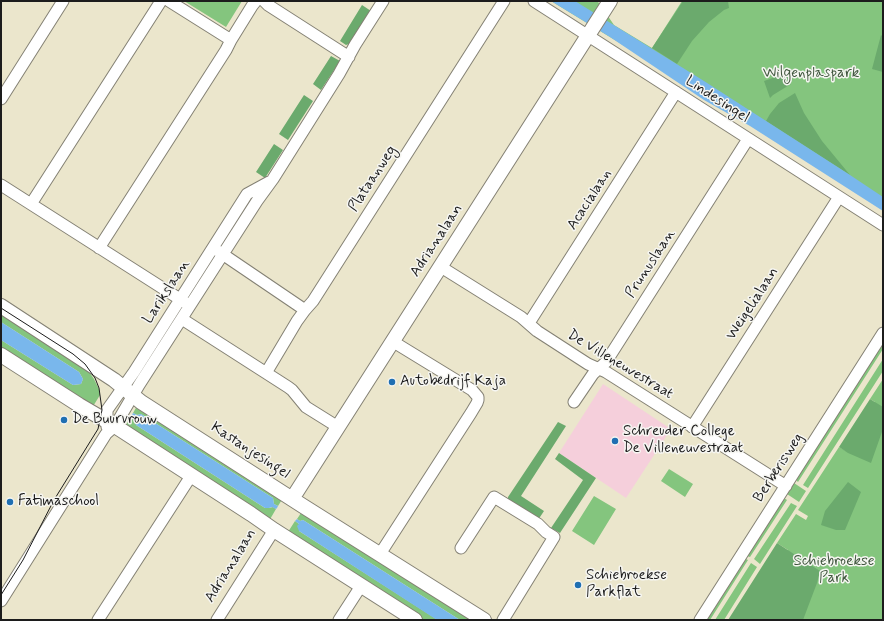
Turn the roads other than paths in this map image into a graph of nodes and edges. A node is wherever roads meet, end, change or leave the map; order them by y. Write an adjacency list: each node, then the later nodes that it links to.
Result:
1 (63, 1): 14 (street)
2 (161, 1): 19 (street)
3 (169, 1): 11 (street)
4 (256, 1): 11 (street)
5 (264, 1): 12 (street)
6 (383, 1): 12 (street, Larikslaan)
7 (504, 1): 28 (street, Plataanweg)
8 (534, 1): 10 (street, Lindesingel)
9 (610, 1): 10 (street, Adrianalaan)
10 (590, 33): 13 (street, Lindesingel); 24 (street, Adrianalaan)
11 (231, 40): 22 (street)
12 (349, 57): 16 (street, Larikslaan)
13 (676, 92): 15 (street, Lindesingel); 30 (street, Acacialaan)
14 (1, 99)
15 (748, 139): 18 (street, Lindesingel); 34 (street, Prunuslaan)
16 (273, 179): 21 (street, Larikslaan); 23 (street, Larikslaan)
17 (1, 185): 19 (street)
18 (839, 197): 20 (street, Lindesingel); 40 (street, Weigelialaan)
19 (31, 204): 22 (street)
20 (883, 225)
21 (214, 247): 23 (street); 25 (street, Larikslaan)
22 (99, 248): 25 (street)
23 (223, 255): 27 (street, Larikslaan); 28 (street)
24 (441, 267): 30 (street, De Villeneuvestraat); 32 (street, Adrianalaan)
25 (180, 300): 27 (street); 36 (street, Larikslaan)
26 (1, 306): 36 (street, Kastanjesingel)
27 (190, 306): 29 (street, Larikslaan)
28 (305, 310): 35 (street, Plataanweg)
29 (182, 319): 35 (street); 36 (street, Larikslaan)
30 (529, 323): 34 (street, De Villeneuvestraat)
31 (883, 333): 42 (street, Berberisweg)
32 (392, 341): 39 (street, Adrianalaan); 46 (street)
33 (1, 355): 38 (street)
34 (598, 369): 37 (street, Prunuslaan); 40 (street, De Villeneuvestraat)
35 (266, 373): 39 (street)
36 (128, 391): 38 (street, Larikslaan); 43 (street, Kastanjesingel)
37 (574, 402)
38 (110, 427): 41 (street); 48 (street, Larikslaan)
39 (338, 427): 43 (street, Adrianalaan)
40 (692, 427): 42 (street, De Villeneuvestraat)
41 (191, 476): 44 (street); 49 (street)
42 (786, 486): 55 (street, Berberisweg)
43 (292, 499): 46 (street, Kastanjesingel)
44 (274, 530): 47 (street); 50 (street, Adrianalaan)
45 (460, 548): 54 (street)
46 (380, 554): 53 (street, Kastanjesingel)
47 (361, 586): 51 (street); 52 (street)
48 (1, 601)
49 (98, 620)
50 (217, 620)
51 (339, 620)
52 (414, 620)
53 (484, 620)
54 (503, 620)
55 (700, 620)

